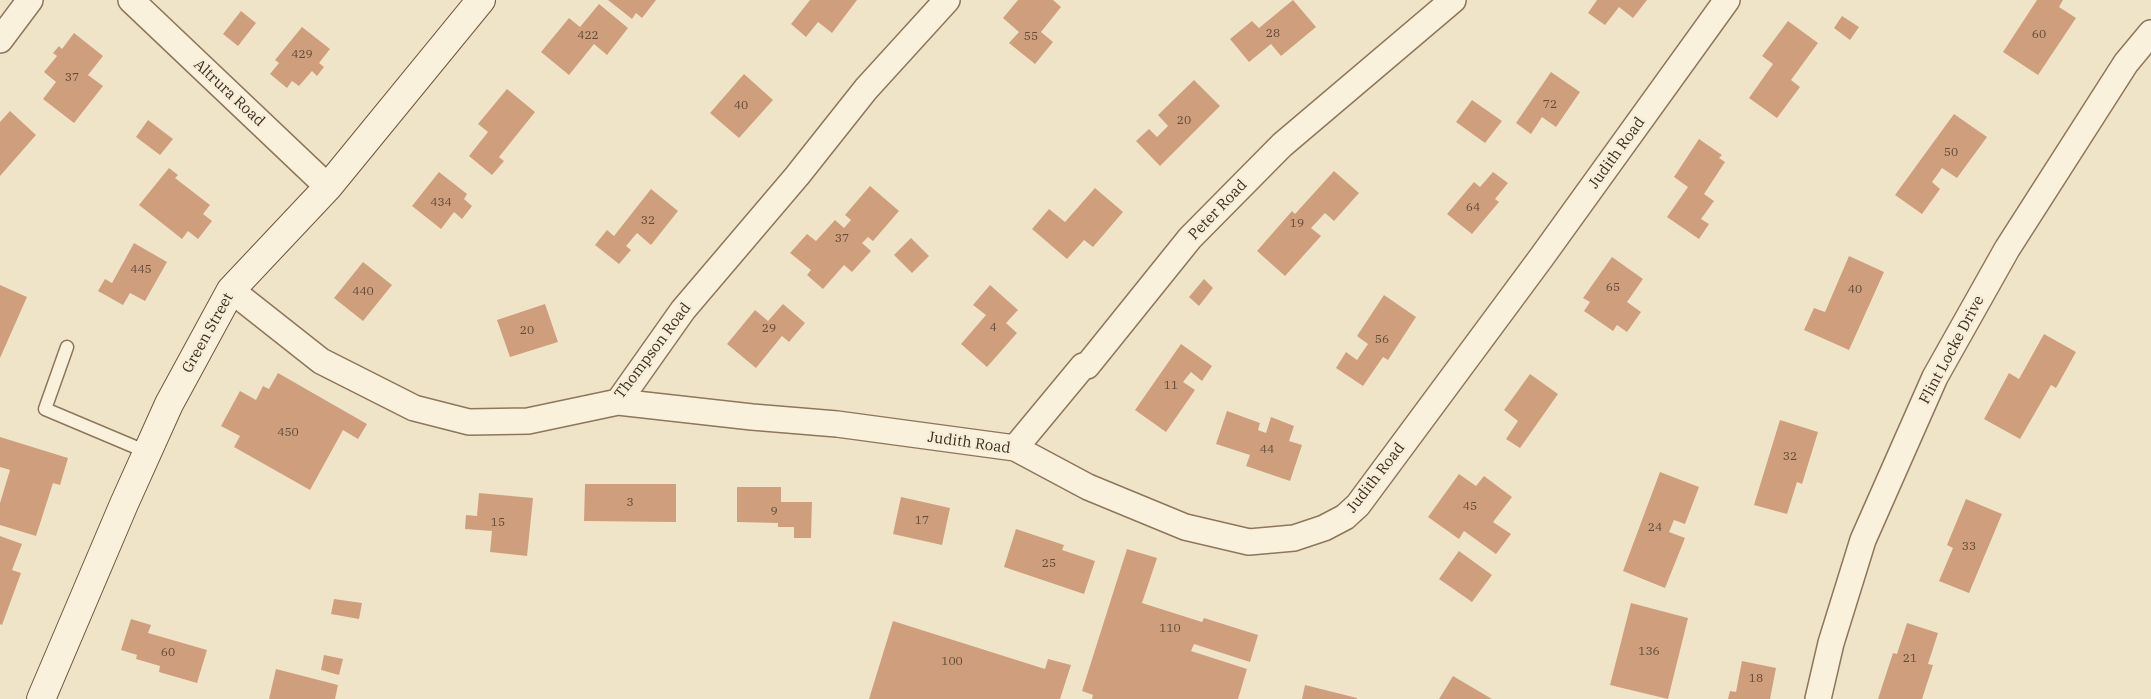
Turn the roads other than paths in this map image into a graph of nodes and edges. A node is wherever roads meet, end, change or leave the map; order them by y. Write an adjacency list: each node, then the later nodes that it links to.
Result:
1 (30, 0): 8 (street)
2 (131, 0): 9 (street, Altrura Road)
3 (481, 0): 9 (main road, Green Street)
4 (947, 0): 12 (street, Thompson Road)
5 (1453, 0): 13 (street, Peter Road)
6 (1727, 0): 13 (street, Judith Road)
7 (2151, 33): 16 (street, Flint Locke Drive)
8 (0, 40)
9 (328, 186): 10 (main road, Green Street)
10 (230, 290): 12 (street, Thompson Road); 14 (main road, Green Street)
11 (67, 347): 14 (lane)
12 (618, 402): 13 (street, Judith Road)
13 (1015, 448)
14 (147, 452): 15 (main road, Green Street)
15 (41, 699)
16 (1818, 699)

